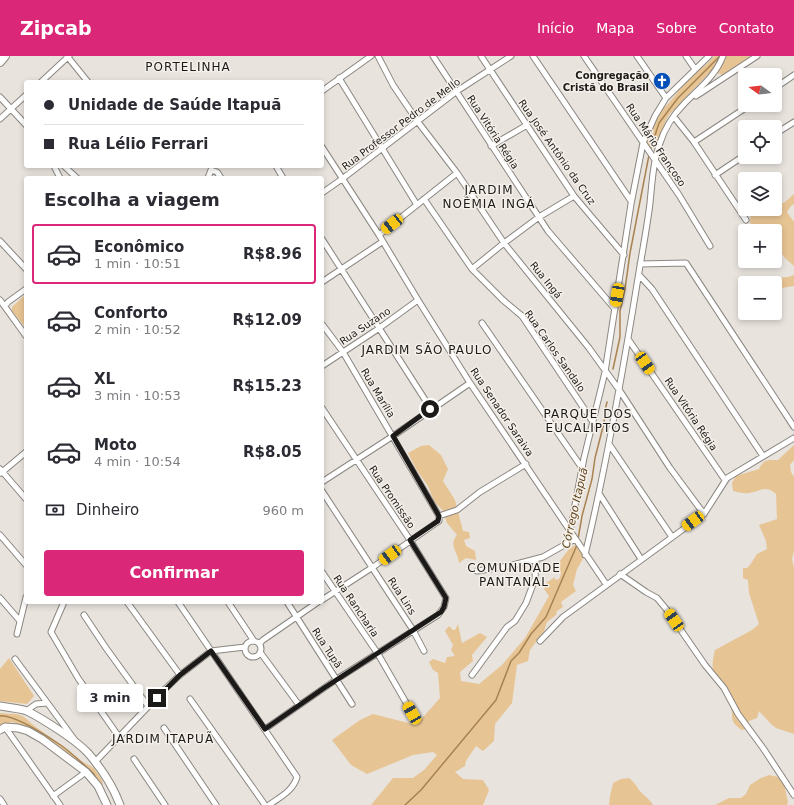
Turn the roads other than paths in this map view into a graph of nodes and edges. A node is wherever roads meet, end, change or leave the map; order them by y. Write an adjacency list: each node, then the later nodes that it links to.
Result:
1 (68, 56): 18 (street); 19 (street)
2 (371, 56): 17 (street)
3 (378, 56): 31 (street, Rua Ingá)
4 (433, 56): 22 (street, Rua Vitória Régia)
5 (481, 56): 15 (street, Rua José Antônio da Cruz)
6 (511, 56): 15 (street, Rua Professor Pedro de Mello)
7 (533, 56): 51 (street)
8 (584, 56): 37 (street, Rua Mário Françoso)
9 (637, 56): 25 (street)
10 (686, 56): 14 (street)
11 (709, 56): 14 (street)
12 (722, 56): 26 (street)
13 (757, 56): 26 (street)
14 (695, 69): 25 (street)
15 (490, 71): 22 (street, Rua Professor Pedro de Mello); 34 (street, Rua José Antônio da Cruz)
16 (794, 75): 20 (street)
17 (339, 78): 21 (street); 39 (street)
18 (43, 80)
19 (86, 80)
20 (782, 83)
21 (324, 89)
22 (457, 91): 31 (street, Rua Professor Pedro de Mello); 38 (street, Rua Vitória Régia)
23 (0, 97): 27 (street)
24 (24, 97): 27 (street)
25 (666, 98): 37 (street)
26 (682, 106): 29 (street)
27 (11, 109): 30 (street); 33 (street)
28 (739, 112): 36 (street)
29 (674, 117): 36 (street); 41 (street)
30 (0, 119)
31 (418, 122): 39 (street, Rua Professor Pedro de Mello); 43 (street, Rua Ingá)
32 (794, 122): 35 (street)
33 (24, 123)
34 (527, 125): 38 (street); 49 (street, Rua José Antônio da Cruz)
35 (782, 130)
36 (694, 142): 44 (street)
37 (643, 143): 41 (street, Rua Mário Françoso); 51 (street)
38 (491, 146): 53 (street, Rua Vitória Régia)
39 (382, 149): 47 (street, Rua Professor Pedro de Mello); 52 (street)
40 (324, 150): 47 (street, Rua Senador Saraiva)
41 (655, 160): 60 (street, Rua Mário Françoso); 62 (street)
42 (738, 160): 44 (street)
43 (457, 173): 50 (street); 59 (street, Rua Ingá)
44 (716, 174): 54 (street)
45 (209, 176): 46 (street)
46 (220, 176)
47 (342, 179): 48 (street, Rua Professor Pedro de Mello); 55 (street, Rua Senador Saraiva)
48 (324, 192)
49 (574, 196): 53 (street); 61 (street, Rua José Antônio da Cruz)
50 (424, 199): 52 (street); 64 (street, Rua Carlos Sandalo)
51 (632, 201): 61 (street)
52 (416, 205): 55 (street)
53 (539, 217): 59 (street); 72 (street, Rua Vitória Régia)
54 (746, 220)
55 (379, 235): 58 (street, Rua Senador Saraiva)
56 (0, 241): 63 (street)
57 (324, 242): 65 (street)
58 (382, 242): 65 (street); 70 (street, Rua Senador Saraiva)
59 (504, 243): 64 (street); 80 (street, Rua Ingá)
60 (710, 246)
61 (624, 255): 72 (street)
62 (640, 264): 66 (street); 86 (street)
63 (24, 267)
64 (472, 269): 85 (street, Rua Carlos Sandalo)
65 (342, 270): 67 (street); 75 (street)
66 (639, 275): 77 (street); 91 (street)
67 (324, 281)
68 (24, 290): 71 (street)
69 (0, 300): 71 (street)
70 (418, 300): 75 (street, Rua Suzano); 81 (street, Rua Senador Saraiva)
71 (5, 306): 76 (street)
72 (615, 309): 80 (street)
73 (482, 323): 94 (street)
74 (324, 327): 78 (street, Rua Marília)
75 (378, 329): 78 (street, Rua Suzano); 83 (street)
76 (24, 333)
77 (628, 339): 82 (street); 96 (street, Rua Vitória Régia)
78 (343, 352): 79 (street, Rua Suzano); 87 (street, Rua Marília)
79 (324, 365)
80 (605, 372): 82 (street, Rua Ingá); 85 (street)
81 (470, 383): 83 (street); 93 (street, Rua Senador Saraiva)
82 (620, 391): 89 (street); 101 (street, Rua Ingá)
83 (430, 409): 87 (street)
84 (324, 411): 92 (street, Rua Promissão)
85 (594, 422): 94 (street)
86 (794, 427)
87 (393, 436): 92 (street); 102 (street, Rua Marília)
88 (794, 438): 91 (street)
89 (609, 444): 99 (street); 105 (street)
90 (24, 454): 95 (street)
91 (763, 456): 96 (street)
92 (356, 459): 97 (street); 107 (street, Rua Promissão)
93 (526, 464): 102 (street); 103 (street, Rua Senador Saraiva)
94 (582, 468): 103 (street)
95 (1, 471): 100 (street)
96 (725, 480): 101 (street)
97 (324, 481)
98 (324, 494): 112 (street, Rua Lins)
99 (600, 495): 108 (street); 110 (street)
100 (24, 497)
101 (704, 514): 105 (street)
102 (439, 516): 107 (street)
103 (570, 531): 106 (street, Rua Senador Saraiva)
104 (0, 534): 111 (street)
105 (672, 537): 110 (street)
106 (575, 539): 108 (street, Rua Senador Saraiva); 109 (street)
107 (410, 540): 112 (street); 130 (street, Rua Promissão)
108 (585, 554): 116 (street, Rua Senador Saraiva)
109 (536, 559): 113 (street); 142 (street)
110 (641, 559): 114 (street)
111 (24, 563)
112 (373, 567): 117 (street); 130 (street, Rua Lins)
113 (477, 571)
114 (620, 574): 116 (street); 160 (street)
115 (324, 575): 117 (street, Rua Rancharia)
116 (606, 584): 133 (street)
117 (335, 591): 119 (street); 139 (street, Rua Rancharia)
118 (0, 598): 129 (street)
119 (324, 599)
120 (24, 604): 129 (street)
121 (63, 604): 155 (street)
122 (128, 604): 141 (street)
123 (179, 604): 136 (street)
124 (229, 604): 132 (street)
125 (288, 604): 128 (street, Rua Tupã)
126 (315, 604): 128 (street)
127 (84, 615): 149 (street)
128 (296, 617): 134 (street); 143 (street, Rua Tupã)
129 (20, 621): 131 (street)
130 (413, 630): 137 (street, Rua Lins); 139 (street)
131 (17, 634)
132 (254, 641): 134 (street); 135 (street)
133 (540, 641)
134 (259, 644): 138 (street)
135 (245, 647): 136 (street); 138 (street)
136 (211, 651): 141 (street); 154 (street)
137 (424, 651)
138 (260, 652): 147 (street)
139 (378, 654): 143 (street); 151 (street, Rua Rancharia)
140 (15, 659): 145 (street)
141 (180, 675): 149 (street)
142 (472, 675)
143 (337, 680): 146 (street, Rua Tupã); 147 (street)
144 (190, 699): 169 (street)
145 (46, 703): 150 (street); 156 (street)
146 (352, 704)
147 (299, 705): 154 (street)
148 (0, 706): 150 (street)
149 (148, 706): 155 (street)
150 (26, 711): 156 (street)
151 (412, 713)
152 (164, 728): 168 (street)
153 (2, 729): 159 (street); 161 (street)
154 (265, 729): 170 (street)
155 (119, 737): 158 (street)
156 (80, 746): 158 (street)
157 (134, 759): 167 (street)
158 (95, 762): 166 (street)
159 (86, 772): 161 (street); 165 (street)
160 (794, 795)
161 (53, 796): 164 (street)
162 (0, 800): 163 (street)
163 (4, 805)
164 (60, 805)
165 (107, 805)
166 (120, 805)
167 (165, 805)
168 (216, 805)
169 (265, 805)
170 (268, 805)

